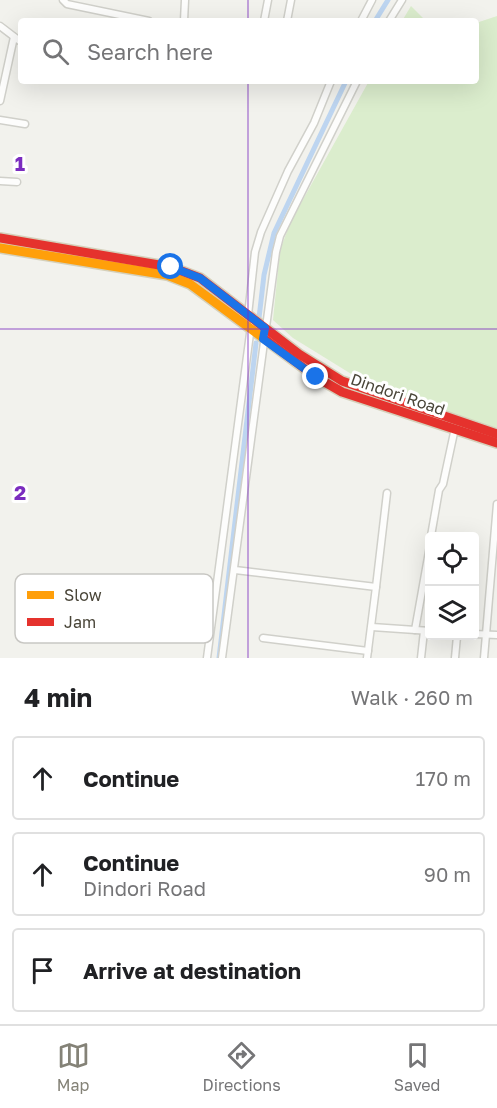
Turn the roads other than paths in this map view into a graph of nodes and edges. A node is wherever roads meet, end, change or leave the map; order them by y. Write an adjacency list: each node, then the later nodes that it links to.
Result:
1 (63, 0): 7 (street)
2 (185, 0): 8 (street)
3 (268, 0): 9 (street)
4 (291, 0): 10 (street)
5 (372, 0): 11 (street)
6 (402, 0): 12 (street)
7 (135, 18)
8 (184, 18)
9 (265, 18)
10 (288, 18)
11 (363, 18)
12 (391, 18)
13 (0, 26): 14 (street)
14 (14, 37): 15 (street); 16 (street)
15 (18, 40)
16 (4, 66): 19 (street)
17 (330, 84): 26 (street)
18 (356, 84): 27 (street)
19 (0, 101)
20 (0, 120): 21 (street)
21 (25, 124)
22 (0, 181): 23 (street)
23 (17, 182)
24 (0, 238): 26 (main road)
25 (0, 248): 28 (main road, Dindori Road)
26 (251, 317): 27 (main road); 28 (street)
27 (265, 328): 29 (street); 31 (main road)
28 (249, 329): 29 (main road, Dindori Road); 39 (street)
29 (263, 339): 30 (main road, Dindori Road); 36 (street)
30 (455, 428): 32 (main road, Dindori Road); 35 (street)
31 (497, 434)
32 (497, 443)
33 (387, 493): 38 (street)
34 (497, 504): 44 (street)
35 (432, 532)
36 (235, 570): 38 (street); 52 (street)
37 (425, 572): 41 (street)
38 (376, 586): 40 (street)
39 (213, 611)
40 (372, 627): 41 (street); 50 (street)
41 (416, 630): 42 (street)
42 (425, 631)
43 (479, 634): 44 (street)
44 (485, 634): 45 (street); 55 (street)
45 (497, 635)
46 (263, 638): 50 (street)
47 (425, 640): 53 (street)
48 (457, 640): 54 (street)
49 (209, 643): 51 (street)
50 (368, 655)
51 (207, 658)
52 (222, 658)
53 (421, 658)
54 (455, 658)
55 (484, 658)

